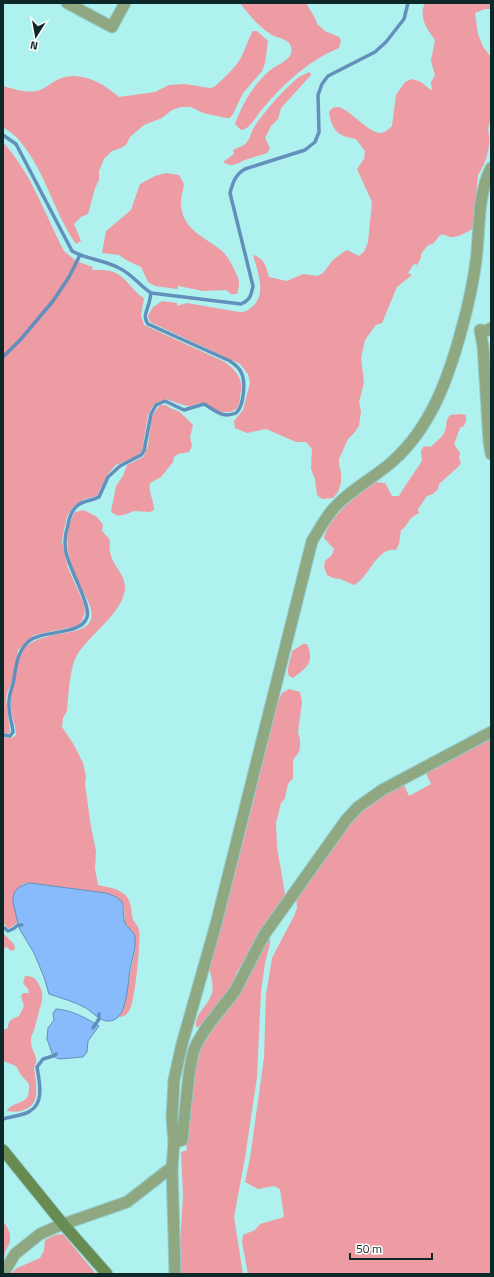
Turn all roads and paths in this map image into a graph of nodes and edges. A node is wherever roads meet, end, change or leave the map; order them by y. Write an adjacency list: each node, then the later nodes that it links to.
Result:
1 (68, 3): 2 (street)
2 (125, 3)
3 (491, 168): 8 (street)
4 (491, 328): 5 (street)
5 (490, 441): 6 (street)
6 (491, 454)
7 (491, 732): 8 (street)
8 (174, 1143): 10 (street)
9 (3, 1150): 11 (main road)
10 (172, 1167): 11 (street); 14 (street)
11 (63, 1224): 12 (street); 13 (main road)
12 (3, 1274)
13 (107, 1274)
14 (175, 1274)

